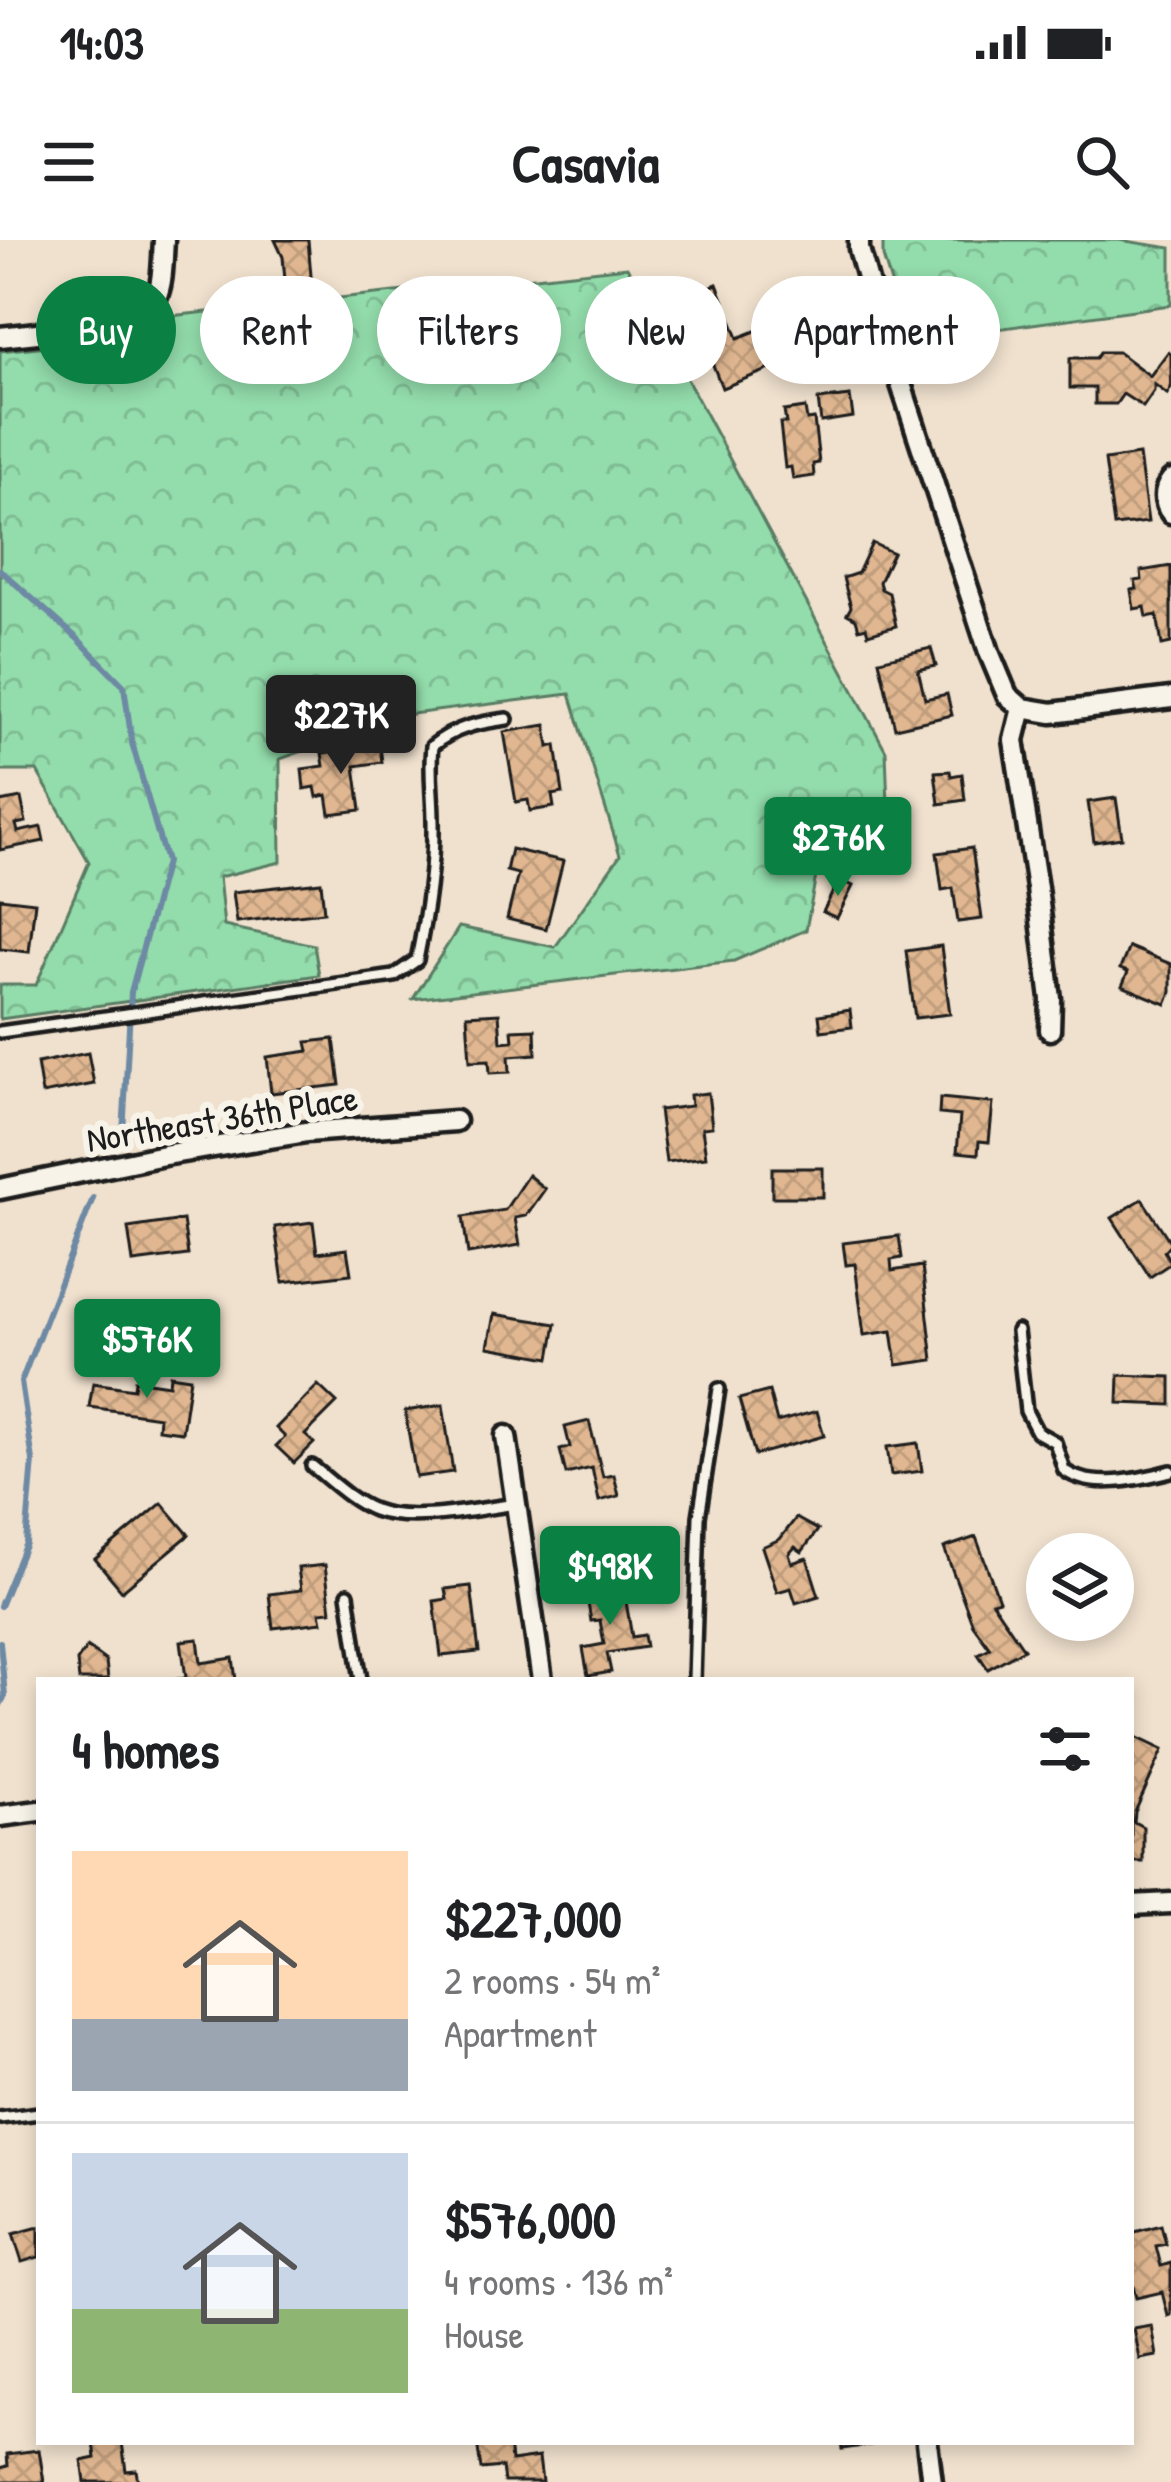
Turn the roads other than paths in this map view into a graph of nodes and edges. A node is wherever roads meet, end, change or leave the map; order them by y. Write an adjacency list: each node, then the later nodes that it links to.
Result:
1 (164, 240): 3 (street)
2 (859, 240): 7 (street)
3 (0, 337)
4 (1171, 480): 5 (street)
5 (1171, 513)
6 (1171, 698): 7 (street)
7 (1022, 708): 9 (street)
8 (507, 719): 10 (lane)
9 (1050, 1030)
10 (0, 1032)
11 (454, 1121): 12 (street, Northeast 36th Place)
12 (0, 1189)
13 (1017, 1331): 17 (lane)
14 (719, 1389): 22 (lane)
15 (506, 1436): 18 (street)
16 (312, 1466): 18 (lane)
17 (1171, 1472)
18 (516, 1504): 21 (street)
19 (348, 1594): 20 (lane)
20 (361, 1677)
21 (542, 1677)
22 (694, 1677)
23 (36, 1810): 24 (street)
24 (0, 1816)
25 (1171, 1903): 26 (street)
26 (1134, 1905)
27 (36, 2113): 28 (lane)
28 (0, 2117)
29 (927, 2445): 30 (street)
30 (932, 2482)

